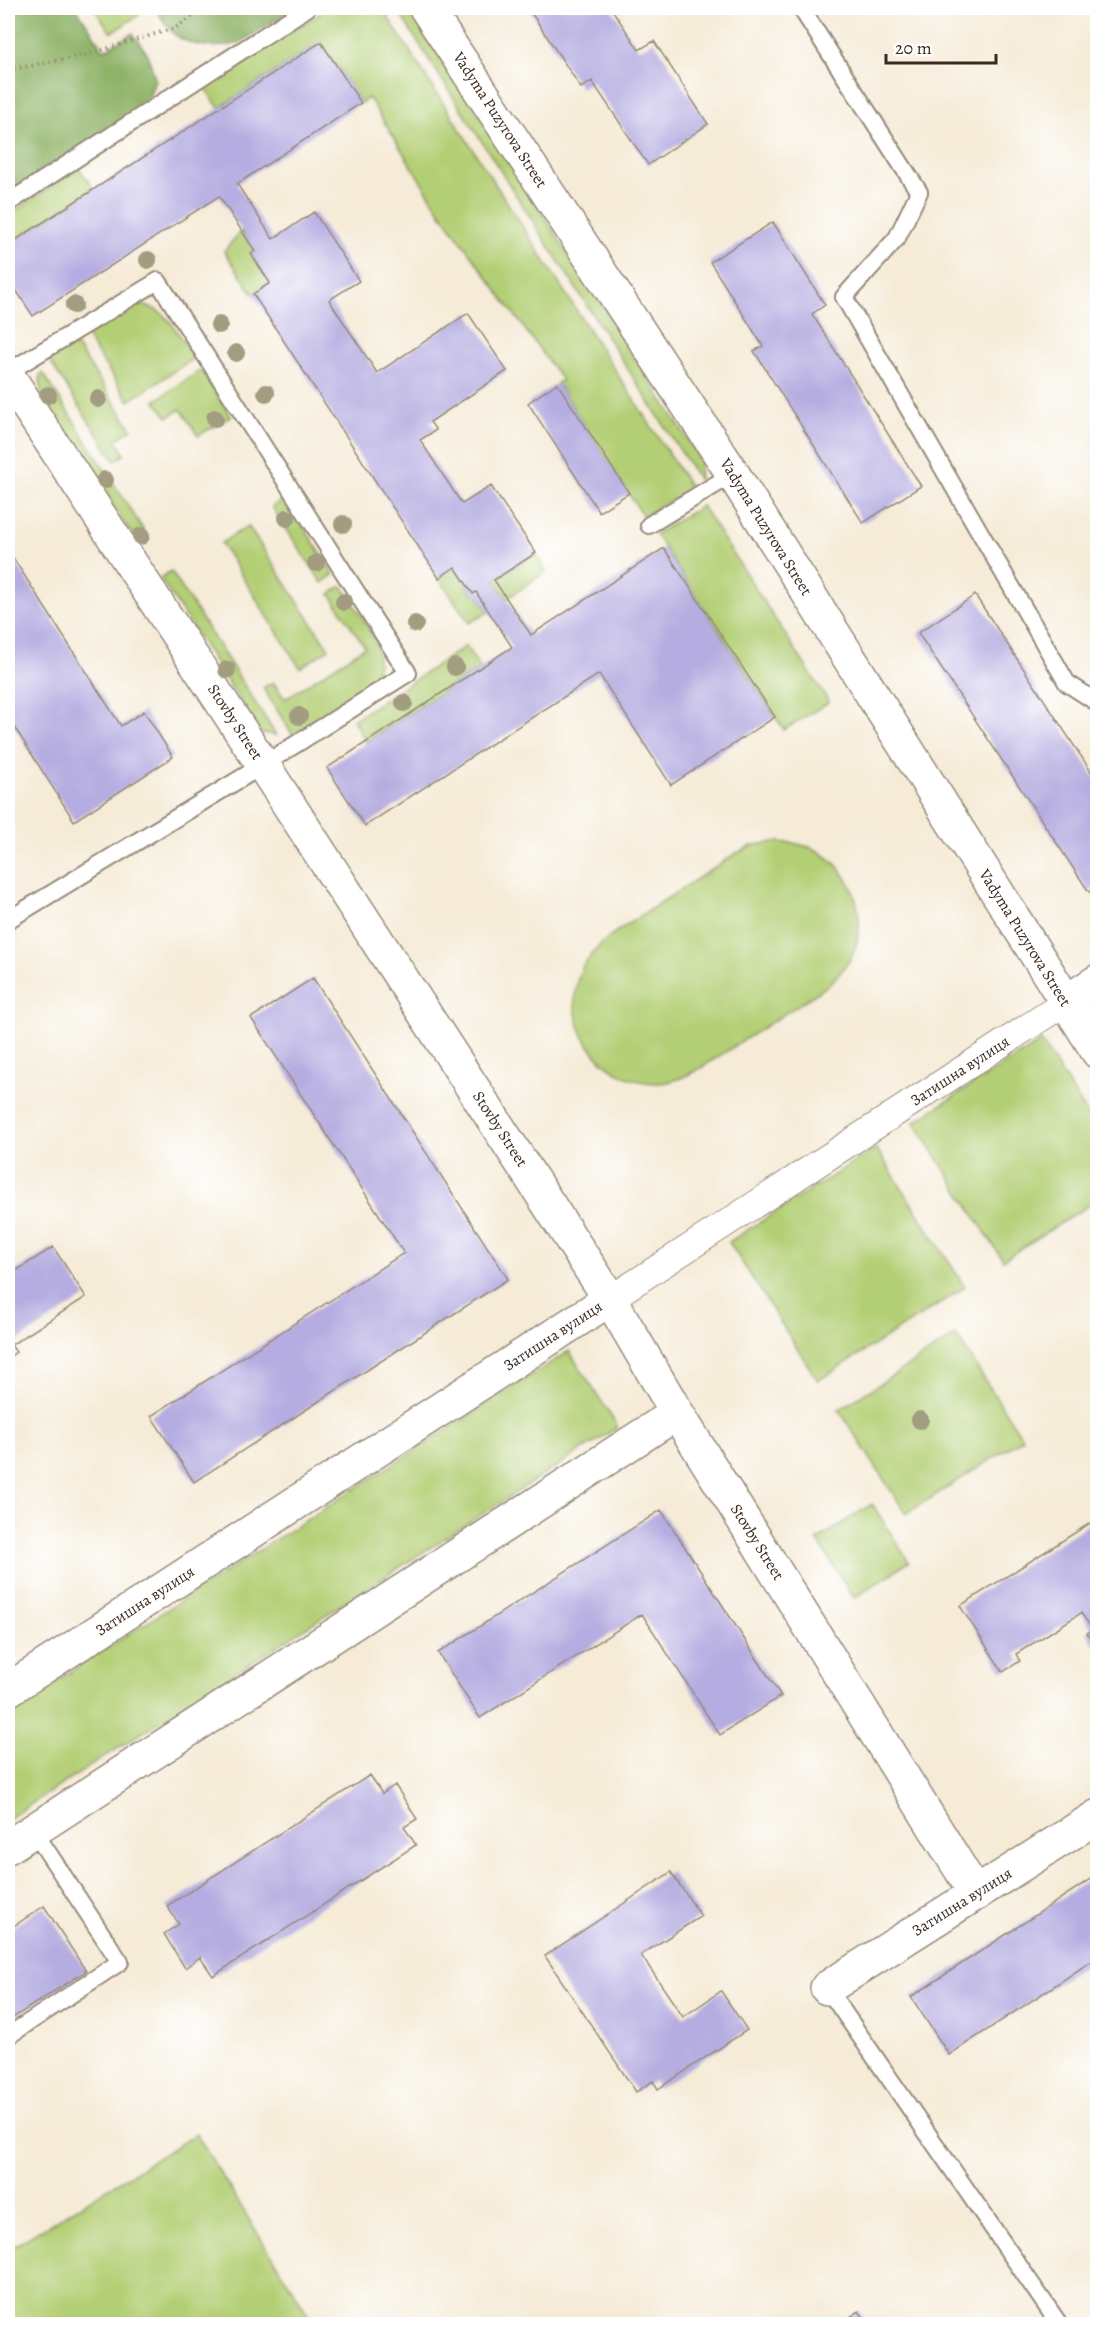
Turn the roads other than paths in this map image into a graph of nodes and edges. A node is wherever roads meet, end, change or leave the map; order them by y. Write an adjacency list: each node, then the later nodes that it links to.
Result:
1 (307, 8): 4 (lane)
2 (426, 8): 6 (street, Vadyma Puzyrova Street)
3 (801, 8): 8 (lane)
4 (8, 203)
5 (8, 374): 9 (street, Stovby Street); 9 (lane)
6 (733, 474): 7 (lane); 12 (street, Vadyma Puzyrova Street)
7 (649, 525)
8 (1098, 703)
9 (263, 765): 10 (lane); 14 (street, Stovby Street)
10 (8, 920)
11 (1098, 981): 12 (street, Затишна вулиця)
12 (1066, 1002): 13 (street, Vadyma Puzyrova Street); 14 (street, Затишна вулиця)
13 (1098, 1052)
14 (610, 1299): 15 (street, Stovby Street); 16 (street, Затишна вулиця)
15 (677, 1413): 18 (street); 19 (street, Stovby Street)
16 (8, 1690)
17 (1098, 1816): 19 (street, Затишна вулиця)
18 (20, 1839): 21 (lane)
19 (976, 1894): 20 (street, Затишна вулиця)
20 (827, 1988): 22 (lane)
21 (8, 2037)
22 (1059, 2325)

